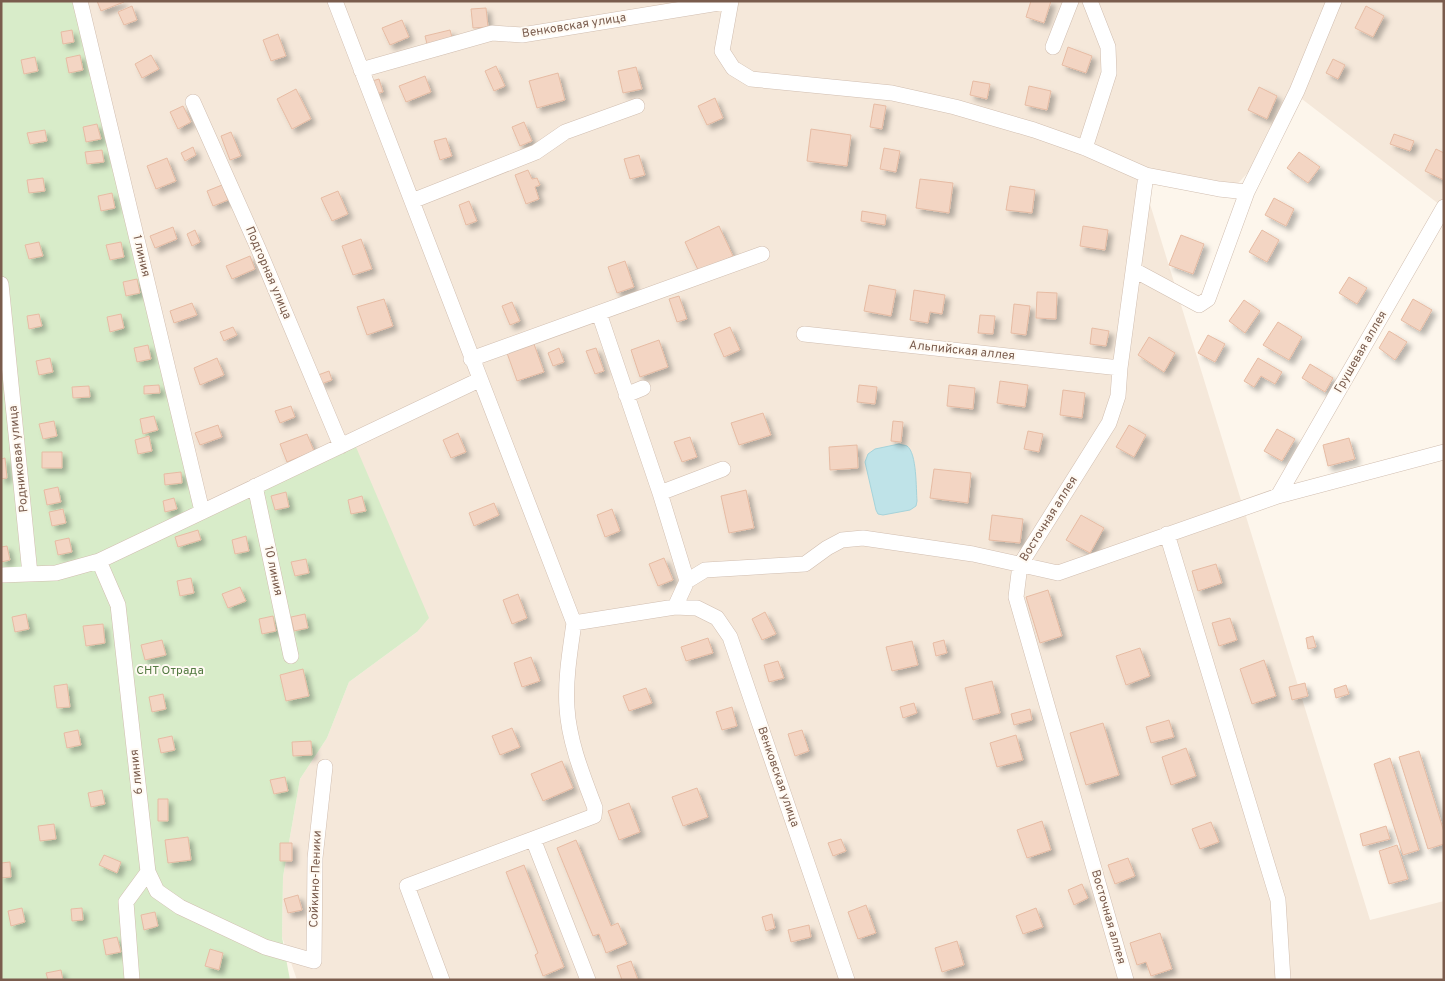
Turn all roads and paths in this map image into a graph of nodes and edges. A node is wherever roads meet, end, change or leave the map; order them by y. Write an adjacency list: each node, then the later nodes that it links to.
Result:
1 (80, 1): 32 (street, 1 линия)
2 (334, 1): 8 (street)
3 (731, 1): 8 (street, Венковская улица); 11 (street)
4 (1070, 1): 7 (street)
5 (1090, 1): 11 (street)
6 (1334, 1): 13 (street)
7 (1053, 48)
8 (361, 70): 14 (street)
9 (193, 102): 26 (street, Подгорная улица)
10 (637, 106): 14 (street)
11 (1085, 148): 12 (street)
12 (1146, 175): 13 (street); 17 (street, Восточная аллея)
13 (1247, 192): 17 (street)
14 (412, 201): 21 (street)
15 (1444, 208): 31 (street, Грушевая аллея)
16 (762, 254): 19 (street)
17 (1134, 270): 22 (street, Восточная аллея)
18 (1, 284): 36 (street, Родниковая улица)
19 (599, 313): 21 (street); 25 (street)
20 (804, 334): 22 (street, Альпийская аллея)
21 (471, 359): 23 (street)
22 (1120, 368): 35 (street, Восточная аллея)
23 (479, 380): 26 (street); 40 (street)
24 (643, 388): 25 (street)
25 (626, 395): 30 (street)
26 (341, 446): 29 (street)
27 (1444, 452): 31 (street)
28 (723, 468): 30 (street)
29 (255, 486): 32 (street); 41 (street, 10 линия)
30 (660, 493): 38 (street)
31 (1278, 496): 33 (street)
32 (202, 511): 34 (street)
33 (1167, 534): 35 (street); 50 (street)
34 (99, 561): 36 (street); 44 (street, 6 линия)
35 (1020, 565): 38 (street); 49 (street, Восточная аллея)
36 (30, 574): 37 (street)
37 (1, 575)
38 (686, 582): 39 (street)
39 (675, 607): 40 (street, Венковская улица); 48 (street, Венковская улица)
40 (574, 623): 43 (street)
41 (291, 656)
42 (325, 767): 44 (street, Сойкино-Пеники)
43 (533, 839): 46 (street); 47 (street)
44 (148, 872): 45 (street)
45 (132, 980)
46 (442, 980)
47 (588, 980)
48 (847, 980)
49 (1126, 980)
50 (1283, 980)

